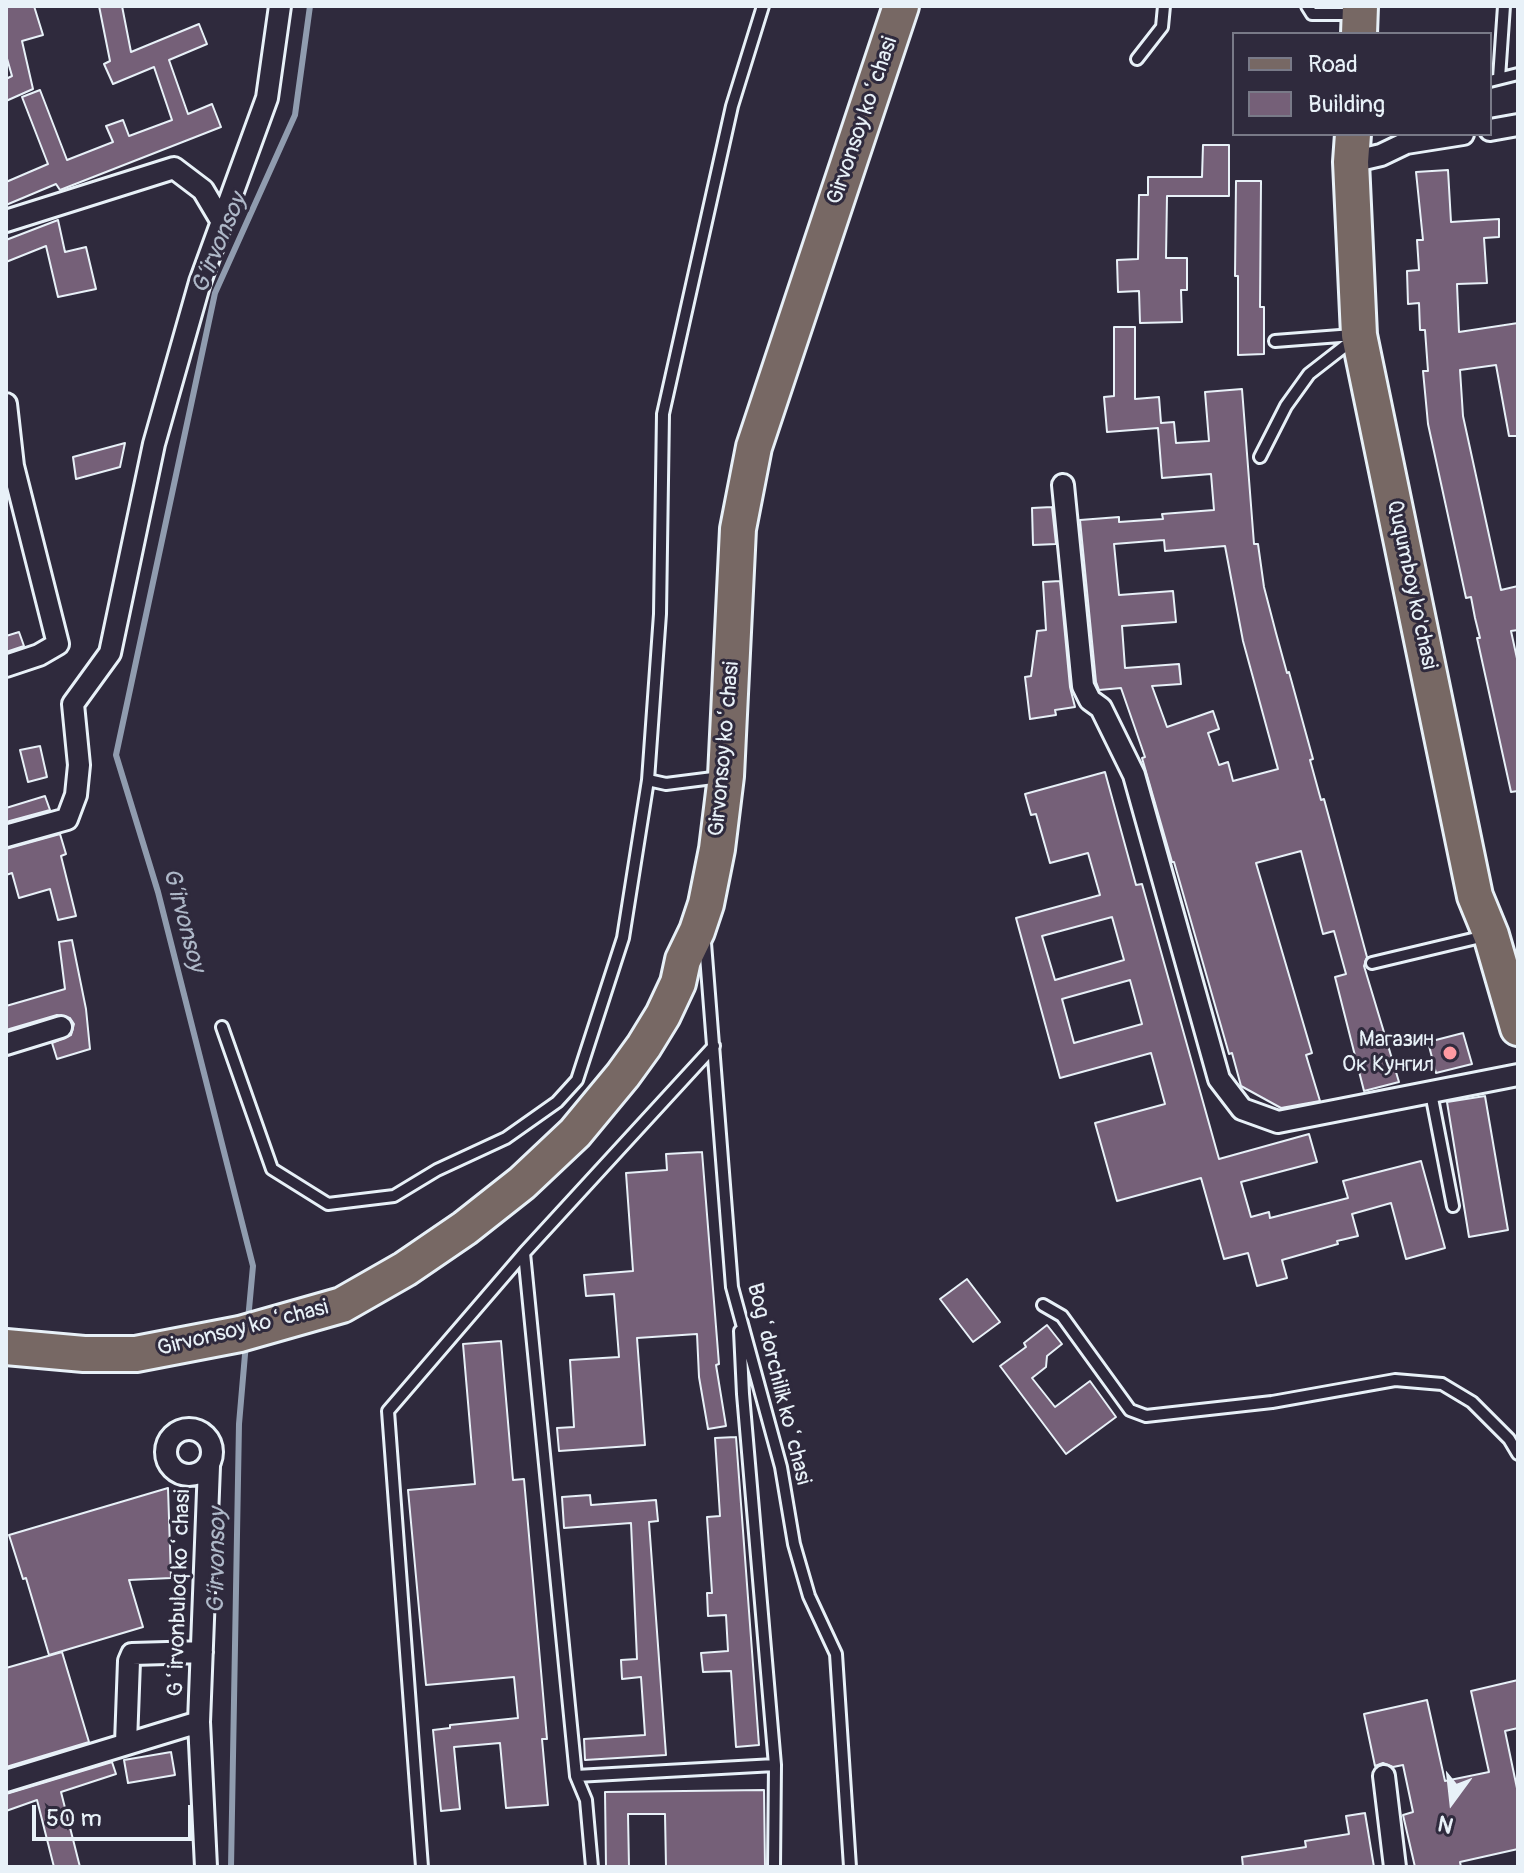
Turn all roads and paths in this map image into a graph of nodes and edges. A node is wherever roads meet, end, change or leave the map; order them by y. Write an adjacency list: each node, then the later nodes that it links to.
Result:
1 (280, 6): 16 (street)
2 (763, 6): 25 (lane)
3 (901, 6): 24 (main road, Girvonsoy koʻchasi)
4 (1164, 6): 8 (lane)
5 (1307, 6): 7 (lane)
6 (1504, 6): 10 (lane)
7 (1360, 18)
8 (1137, 59)
9 (1518, 74): 10 (lane)
10 (1495, 80)
11 (1518, 125): 12 (street)
12 (1492, 130)
13 (1450, 136): 14 (street)
14 (1352, 148): 17 (main road, Ququmboy ko'chasi)
15 (6, 221): 16 (street)
16 (222, 222): 26 (street)
17 (1359, 335): 18 (lane); 20 (lane); 28 (main road, Ququmboy ko'chasi)
18 (1275, 341)
19 (6, 404): 21 (street)
20 (1260, 457)
21 (9, 467): 23 (street)
22 (1063, 485): 36 (street)
23 (6, 666)
24 (726, 776): 25 (lane); 27 (main road, Girvonsoy koʻchasi)
25 (648, 780): 31 (lane)
26 (6, 836)
27 (706, 904): 34 (lane, Bogʻdorchilik koʻchasi); 41 (main road, Girvonsoy koʻchasi)
28 (1491, 935): 29 (lane); 32 (main road, Ququmboy ko'chasi)
29 (1372, 963)
30 (61, 1027): 33 (street)
31 (222, 1027)
32 (1518, 1028)
33 (6, 1044)
34 (714, 1046): 38 (lane); 40 (lane, Bogʻdorchilik koʻchasi)
35 (1518, 1075): 36 (street)
36 (1431, 1093): 37 (lane)
37 (1453, 1206)
38 (524, 1253): 48 (lane); 52 (lane)
39 (1043, 1305): 42 (lane)
40 (740, 1317): 47 (lane); 55 (lane, Bogʻdorchilik koʻchasi)
41 (6, 1347)
42 (1518, 1454)
43 (209, 1466): 44 (street, Gʻirvonbuloq koʻchasi)
44 (202, 1652): 45 (street, Gʻirvonbuloq koʻchasi); 46 (street)
45 (199, 1722): 46 (street, Gʻirvonbuloq koʻchasi); 51 (street, Gʻirvonbuloq koʻchasi)
46 (126, 1743): 50 (street, Gʻirvonbuloq koʻchasi)
47 (775, 1765): 48 (lane); 54 (lane)
48 (576, 1776): 53 (lane)
49 (1384, 1776): 56 (street)
50 (6, 1781)
51 (206, 1867)
52 (422, 1867)
53 (592, 1867)
54 (774, 1867)
55 (850, 1867)
56 (1395, 1867)

